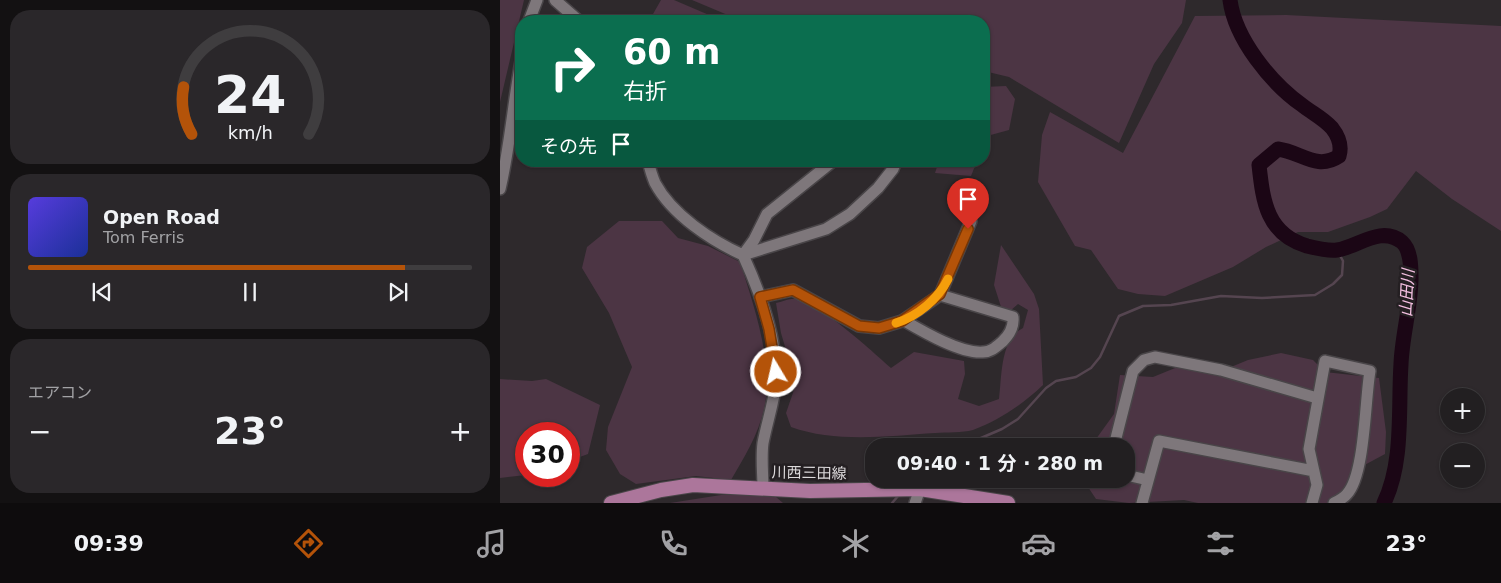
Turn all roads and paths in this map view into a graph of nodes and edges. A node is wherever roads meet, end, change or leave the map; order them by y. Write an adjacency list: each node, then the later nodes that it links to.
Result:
1 (536, 0): 3 (street)
2 (555, 0): 4 (street)
3 (531, 15)
4 (571, 15)
5 (515, 92): 9 (street)
6 (650, 167): 11 (street)
7 (826, 167): 11 (street)
8 (894, 167): 11 (street)
9 (500, 189)
10 (970, 221): 12 (street)
11 (744, 256): 13 (street)
12 (940, 294): 14 (street); 14 (street)
13 (760, 297): 14 (street); 20 (street)
14 (903, 320)
15 (1317, 398): 16 (street); 17 (street); 27 (street)
16 (1116, 438)
17 (1314, 471): 19 (street); 26 (street)
18 (1135, 477): 19 (street)
19 (1148, 480): 25 (street)
20 (763, 489): 21 (main road, 川西三田線); 22 (main road, 川西三田線)
21 (909, 489): 23 (street); 24 (main road, 川西三田線)
22 (611, 503)
23 (915, 503)
24 (1008, 503)
25 (1142, 503)
26 (1312, 503)
27 (1334, 503)

